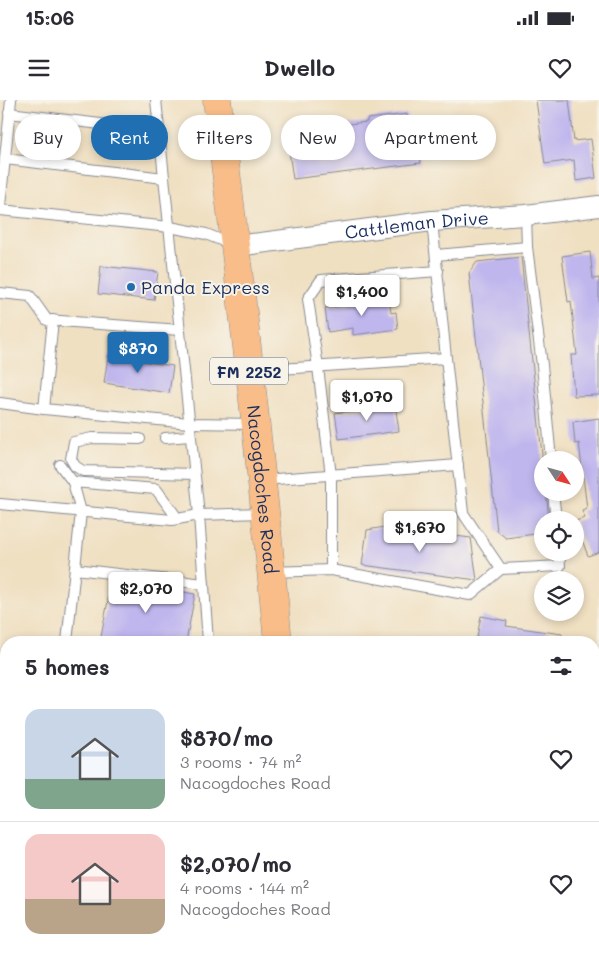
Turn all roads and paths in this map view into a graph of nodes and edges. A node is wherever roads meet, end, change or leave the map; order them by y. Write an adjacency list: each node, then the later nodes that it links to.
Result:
1 (10, 100): 4 (lane)
2 (156, 100): 5 (lane)
3 (217, 100): 16 (main road, Nacogdoches Road / FM 2252)
4 (9, 113): 6 (lane); 7 (lane)
5 (158, 115)
6 (91, 122)
7 (5, 159): 9 (lane); 10 (lane)
8 (162, 160): 9 (lane)
9 (164, 178): 15 (lane)
10 (0, 206)
11 (599, 206): 13 (street, Cattleman Drive)
12 (0, 210): 15 (lane)
13 (526, 215): 14 (street, Cattleman Drive); 17 (lane)
14 (432, 221): 16 (street, Cattleman Drive); 18 (lane)
15 (170, 227): 16 (lane); 22 (lane)
16 (236, 246): 25 (main road, Nacogdoches Road / FM 2252)
17 (527, 247): 18 (lane); 33 (lane)
18 (436, 255): 19 (lane)
19 (438, 271): 23 (lane); 24 (lane)
20 (0, 293): 21 (lane)
21 (53, 320): 22 (lane); 27 (lane)
22 (180, 330): 28 (lane)
23 (446, 358): 24 (lane); 35 (lane)
24 (318, 367): 25 (lane); 37 (lane)
25 (249, 371): 29 (main road, Nacogdoches Road / FM 2252)
26 (0, 403): 27 (lane)
27 (44, 409): 28 (lane)
28 (189, 423): 29 (lane); 30 (lane)
29 (256, 424): 38 (main road, Nacogdoches Road / FM 2252)
30 (190, 436): 31 (lane); 36 (lane)
31 (166, 438)
32 (140, 439): 36 (lane)
33 (550, 451)
34 (60, 464): 39 (lane)
35 (458, 465): 37 (lane); 48 (lane)
36 (194, 474): 43 (lane)
37 (331, 476): 38 (lane); 47 (lane)
38 (262, 480): 42 (main road, Nacogdoches Road / FM 2252)
39 (73, 482): 41 (lane); 44 (lane)
40 (0, 504): 41 (lane)
41 (81, 512): 44 (lane); 46 (lane)
42 (265, 513): 43 (lane); 49 (main road, Nacogdoches Road / FM 2252)
43 (199, 515): 44 (lane); 50 (lane)
44 (178, 519)
45 (560, 561): 48 (lane)
46 (75, 569): 50 (lane); 51 (lane)
47 (331, 570): 48 (lane); 49 (lane)
48 (501, 570)
49 (271, 572): 53 (main road, Nacogdoches Road / FM 2252)
50 (204, 584): 52 (lane)
51 (68, 636)
52 (208, 636)
53 (277, 636)

